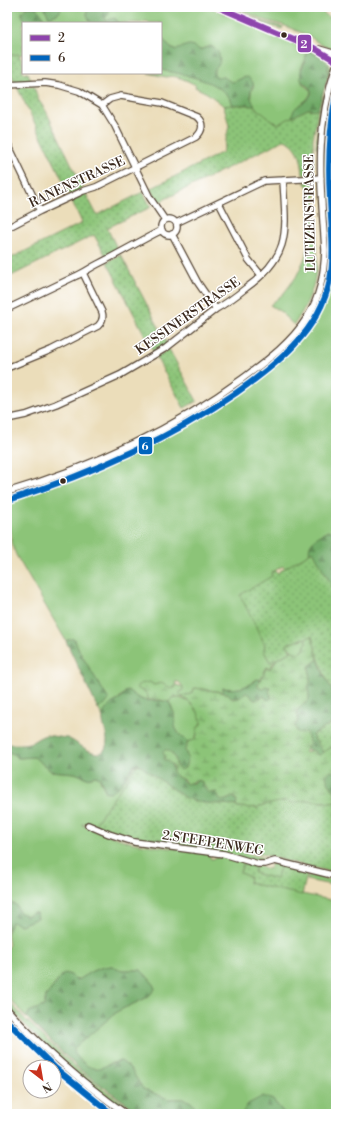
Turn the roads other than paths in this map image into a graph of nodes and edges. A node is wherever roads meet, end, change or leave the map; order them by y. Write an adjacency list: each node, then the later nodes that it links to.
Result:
1 (218, 7): 2 (street)
2 (336, 60): 5 (street, LUTIZENSTRASSE)
3 (336, 79): 5 (street, LUTIZENSTRASSE)
4 (7, 85): 6 (street)
5 (330, 90): 9 (street, LUTIZENSTRASSE)
6 (102, 106): 8 (street); 8 (street, RANENSTRASSE)
7 (7, 142): 12 (street)
8 (135, 167): 12 (street, RANENSTRASSE); 13 (street)
9 (321, 178): 10 (street); 24 (street, LUTIZENSTRASSE)
10 (283, 180): 11 (street); 19 (street, KESSINERSTRASSE)
11 (219, 203): 14 (street); 19 (street)
12 (40, 210): 15 (street, RANENSTRASSE)
13 (165, 220): 14 (street); 16 (street)
14 (176, 224): 17 (street)
15 (7, 228)
16 (162, 230): 17 (street); 18 (street)
17 (172, 234): 21 (street)
18 (83, 273): 20 (street); 22 (street)
19 (261, 274): 21 (street, KESSINERSTRASSE)
20 (7, 309)
21 (216, 309): 23 (street, KESSINERSTRASSE)
22 (7, 368)
23 (7, 419)
24 (7, 492)
25 (88, 825): 26 (street, 2.STEEPENWEG)
26 (336, 876)
27 (7, 1009): 28 (street)
28 (126, 1114)

